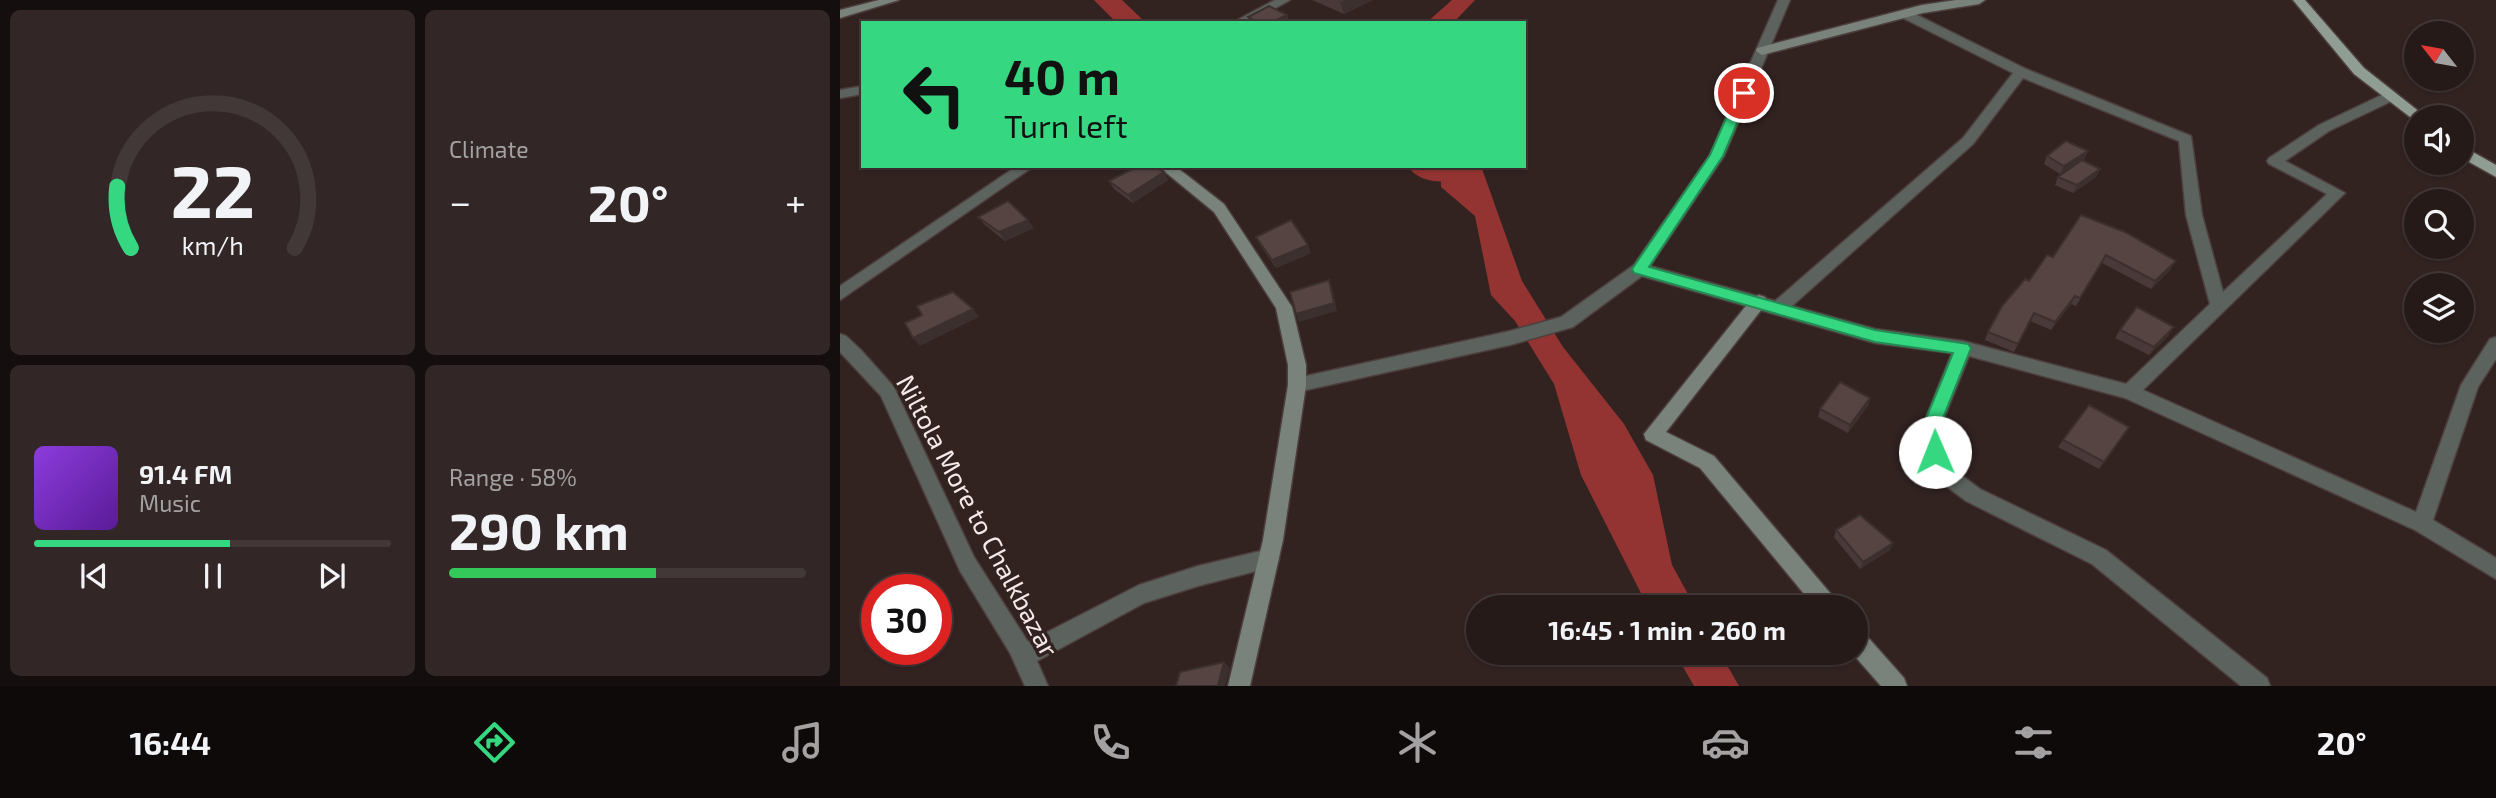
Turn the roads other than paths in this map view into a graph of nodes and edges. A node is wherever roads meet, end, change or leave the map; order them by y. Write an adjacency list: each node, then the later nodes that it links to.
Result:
1 (893, 0): 6 (street)
2 (1284, 0): 8 (street)
3 (1784, 0): 9 (street)
4 (1979, 0): 7 (street)
5 (2299, 0): 13 (main road)
6 (840, 14)
7 (1907, 15): 9 (street); 10 (street)
8 (1242, 21)
9 (1762, 51): 19 (street)
10 (2021, 72): 22 (street); 23 (street)
11 (861, 90): 12 (street)
12 (840, 94)
13 (2391, 96): 14 (main road); 22 (street)
14 (2404, 106)
15 (2474, 158): 18 (main road)
16 (1024, 168): 20 (street)
17 (1168, 168): 27 (street)
18 (2496, 172)
19 (1640, 269): 21 (street); 27 (street)
20 (840, 294)
21 (1759, 302): 23 (street); 32 (street)
22 (2219, 306): 28 (street)
23 (1780, 307): 26 (street)
24 (840, 341): 34 (street, Niltola More to Chalkbazar)
25 (2496, 344): 29 (street)
26 (1963, 348): 28 (street); 38 (street)
27 (1297, 385): 30 (street)
28 (2129, 391): 29 (street)
29 (2422, 524): 31 (street)
30 (1269, 559): 34 (street); 36 (street)
31 (2496, 569)
32 (1818, 595)
33 (1868, 654): 37 (street)
34 (1023, 656): 35 (street, Niltola More to Chalkbazar)
35 (1037, 686)
36 (1239, 686)
37 (1896, 686)
38 (2259, 686)

